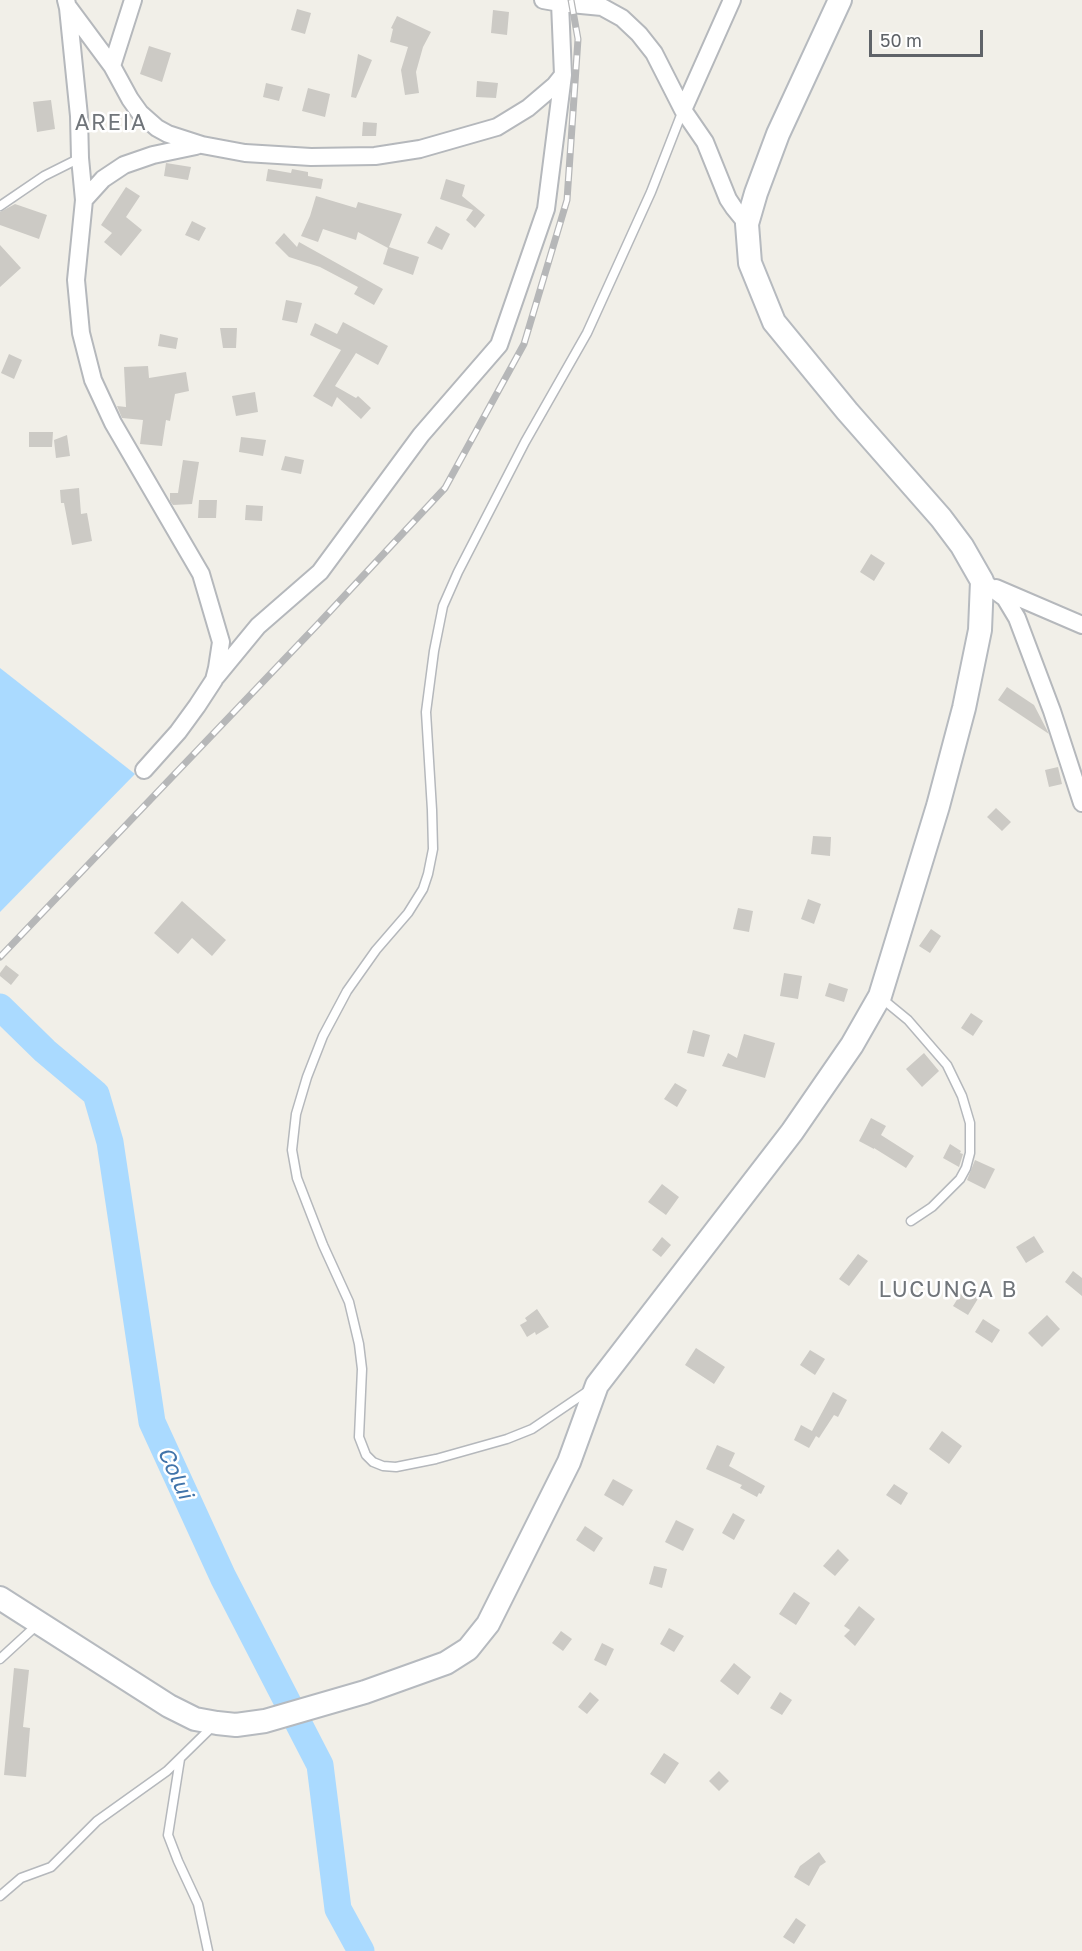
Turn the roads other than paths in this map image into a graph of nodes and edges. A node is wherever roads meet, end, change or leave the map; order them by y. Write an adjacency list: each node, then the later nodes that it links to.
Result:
1 (133, 0): 7 (street)
2 (543, 0): 5 (street)
3 (732, 0): 9 (street)
4 (840, 0): 14 (street)
5 (560, 2): 8 (street); 9 (street)
6 (67, 4): 7 (street); 11 (street)
7 (112, 66): 10 (street)
8 (563, 75): 10 (street); 17 (street)
9 (684, 110): 14 (street); 22 (lane)
10 (201, 145): 12 (street)
11 (80, 158): 12 (street); 13 (lane)
12 (84, 200): 17 (street)
13 (0, 206)
14 (747, 224): 15 (street)
15 (982, 581): 16 (street); 19 (street); 20 (street)
16 (1082, 625)
17 (214, 680): 18 (street)
18 (144, 770)
19 (1082, 803)
20 (880, 996): 21 (lane); 22 (street)
21 (911, 1221)
22 (597, 1385): 26 (street)
23 (0, 1598): 24 (street)
24 (40, 1623): 25 (lane); 26 (street)
25 (0, 1659)
26 (216, 1723): 27 (lane)
27 (180, 1758): 28 (lane); 29 (lane)
28 (0, 1896)
29 (208, 1951)

